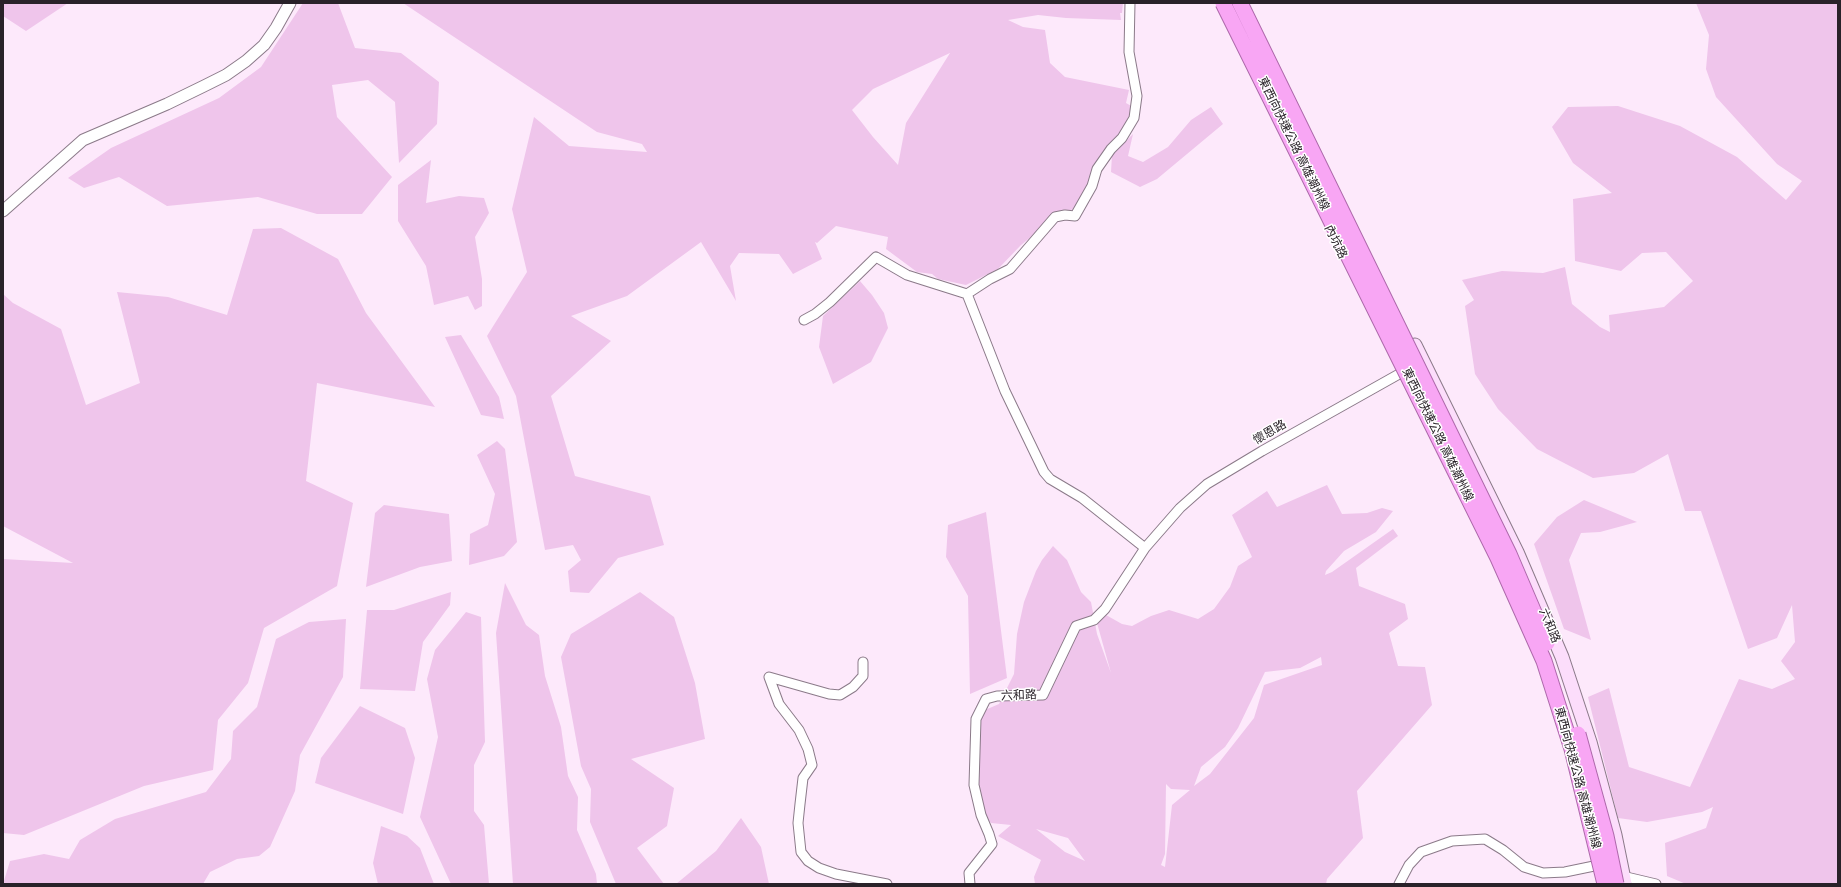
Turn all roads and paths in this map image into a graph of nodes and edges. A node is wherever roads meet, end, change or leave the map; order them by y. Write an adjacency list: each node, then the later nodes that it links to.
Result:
1 (290, 3): 7 (street)
2 (1130, 3): 8 (street)
3 (1217, 3): 11 (main road, 內坑路)
4 (1223, 3): 20 (highway, 東西向快速公路 高雄潮州線, bridge)
5 (1240, 3): 15 (highway, 東西向快速公路 高雄潮州線, bridge)
6 (1246, 3): 10 (main road)
7 (3, 211)
8 (967, 294): 9 (street); 12 (street)
9 (804, 320)
10 (1423, 360): 11 (street, 懷恩路); 15 (main road, 六和路)
11 (1399, 373): 12 (street, 懷恩路); 14 (main road, 六和路)
12 (1145, 548): 17 (street, 六和路)
13 (863, 662): 16 (street)
14 (1594, 866): 15 (street); 18 (street); 19 (main road, 六和路)
15 (1621, 882): 21 (street)
16 (887, 884)
17 (970, 884)
18 (1399, 884)
19 (1598, 884)
20 (1605, 884)
21 (1656, 884)

